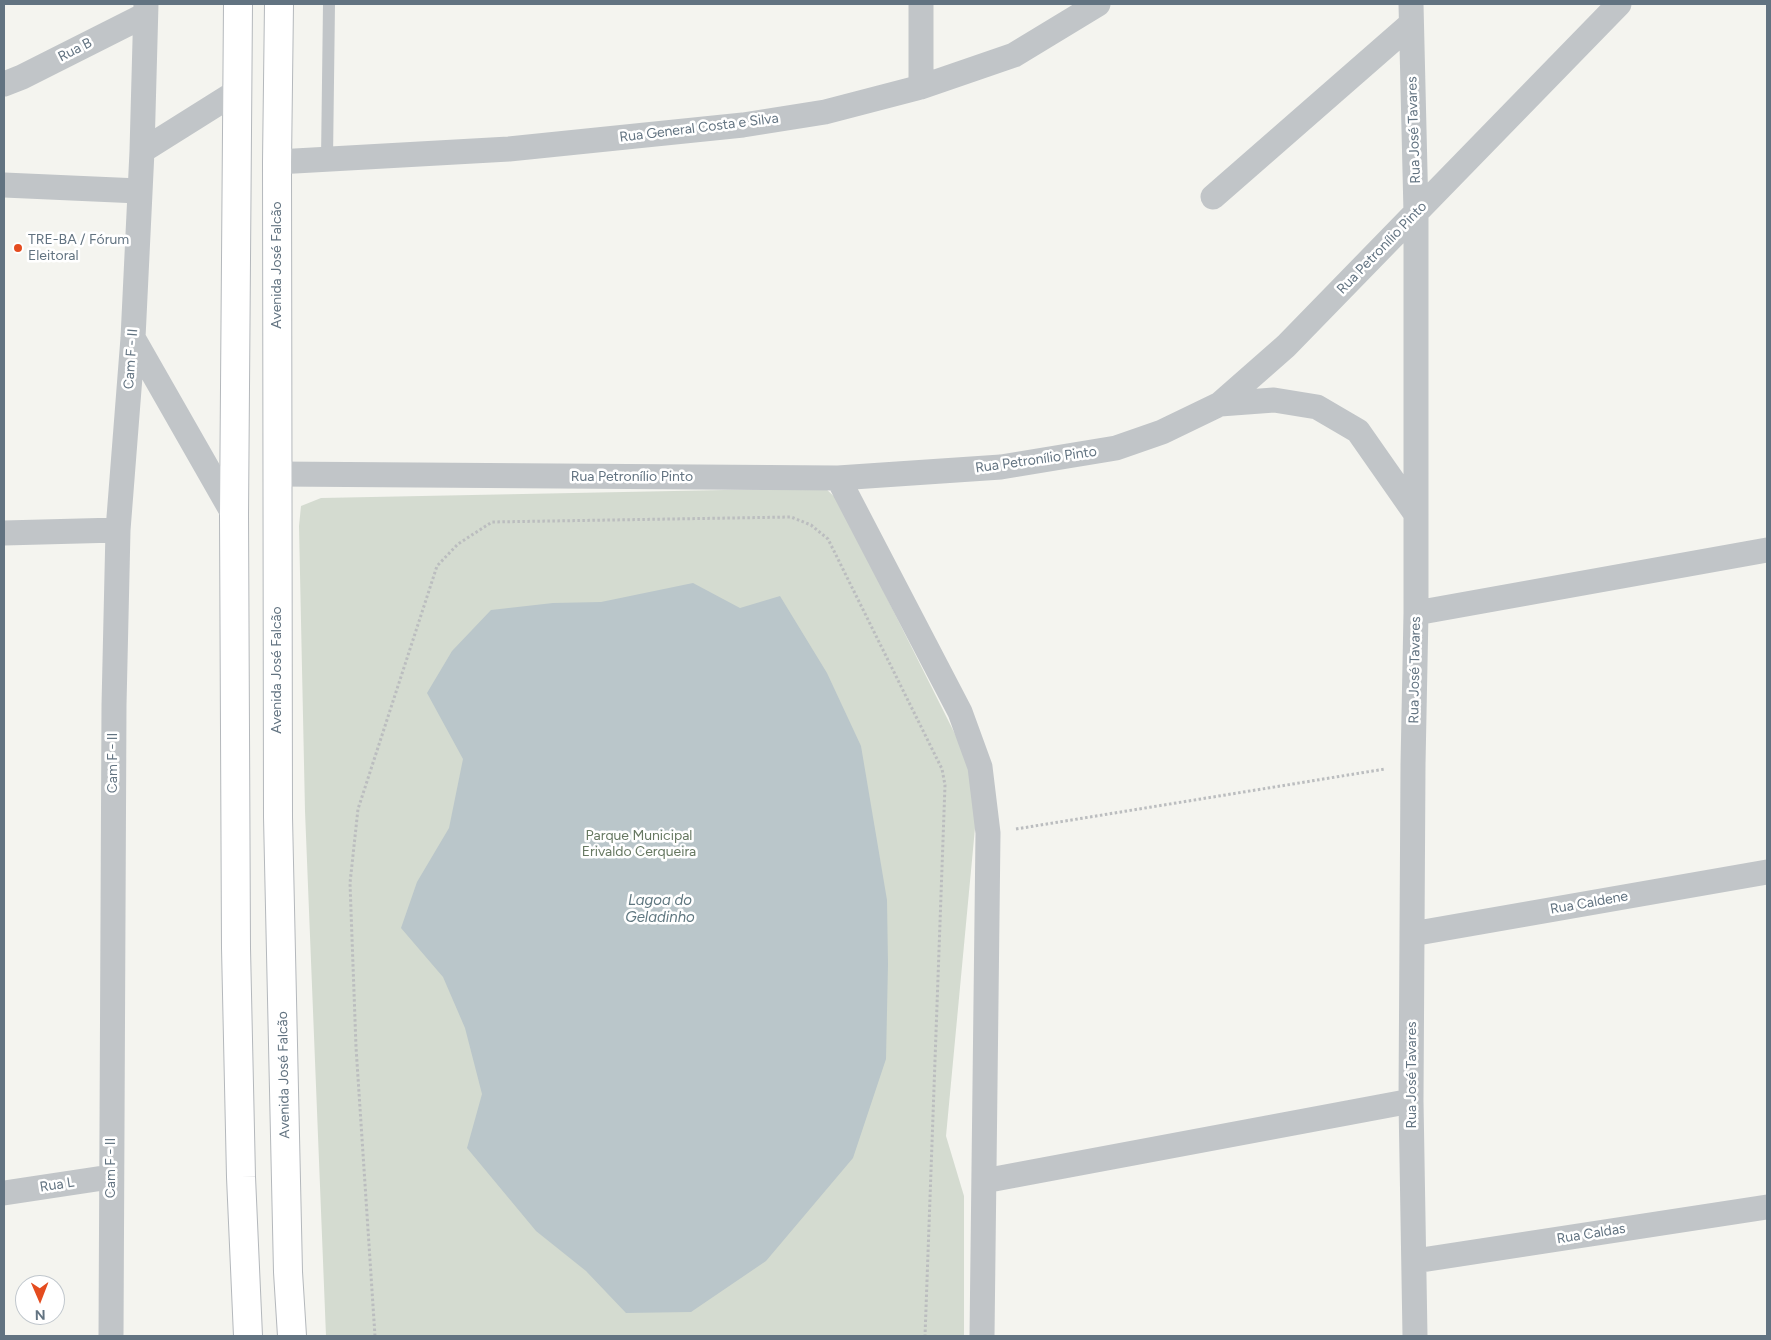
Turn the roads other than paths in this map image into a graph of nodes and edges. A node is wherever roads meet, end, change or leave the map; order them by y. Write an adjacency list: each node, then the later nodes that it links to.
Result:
1 (238, 4): 11 (main road)
2 (279, 4): 14 (main road, Avenida José Falcão)
3 (329, 4): 13 (lane)
4 (921, 4): 10 (street)
5 (1098, 4): 10 (street, Rua General Costa e Silva)
6 (1619, 4): 18 (street, Rua Petronílio Pinto)
7 (145, 9): 9 (street, Rua B); 12 (street, Cam F - II)
8 (1411, 14): 17 (street); 18 (street, Rua José Tavares)
9 (4, 84)
10 (921, 87): 13 (street, Rua General Costa e Silva)
11 (236, 92): 12 (street); 24 (main road)
12 (142, 151): 16 (street, Cam F - II)
13 (327, 159): 14 (street, Rua General Costa e Silva)
14 (277, 162): 21 (main road, Avenida José Falcão)
15 (4, 185): 16 (street)
16 (139, 191): 19 (street, Cam F - II)
17 (1213, 197)
18 (1416, 213): 20 (street, Rua Petronílio Pinto); 23 (street, Rua José Tavares)
19 (133, 338): 24 (street); 25 (street, Cam F - II)
20 (1220, 404): 22 (street, Rua Petronílio Pinto); 23 (street)
21 (277, 474): 22 (street, Rua Petronílio Pinto); 39 (main road, Avenida José Falcão)
22 (838, 478): 33 (street)
23 (1416, 514): 28 (street, Rua José Tavares)
24 (234, 515): 38 (main road)
25 (118, 530): 26 (street); 32 (street, Cam F - II)
26 (4, 533)
27 (1767, 550): 28 (street)
28 (1416, 613): 30 (street, Rua José Tavares)
29 (1767, 872): 30 (street, Rua Caldene)
30 (1412, 934): 31 (street, Rua José Tavares)
31 (1411, 1101): 33 (street); 36 (street, Rua José Tavares)
32 (110, 1177): 34 (street, Rua L); 37 (street, Cam F - II)
33 (984, 1181): 40 (street)
34 (4, 1193)
35 (1767, 1207): 36 (street, Rua Caldas)
36 (1415, 1262): 41 (street, Rua José Tavares)
37 (111, 1336)
38 (248, 1336)
39 (292, 1336)
40 (982, 1336)
41 (1415, 1336)

